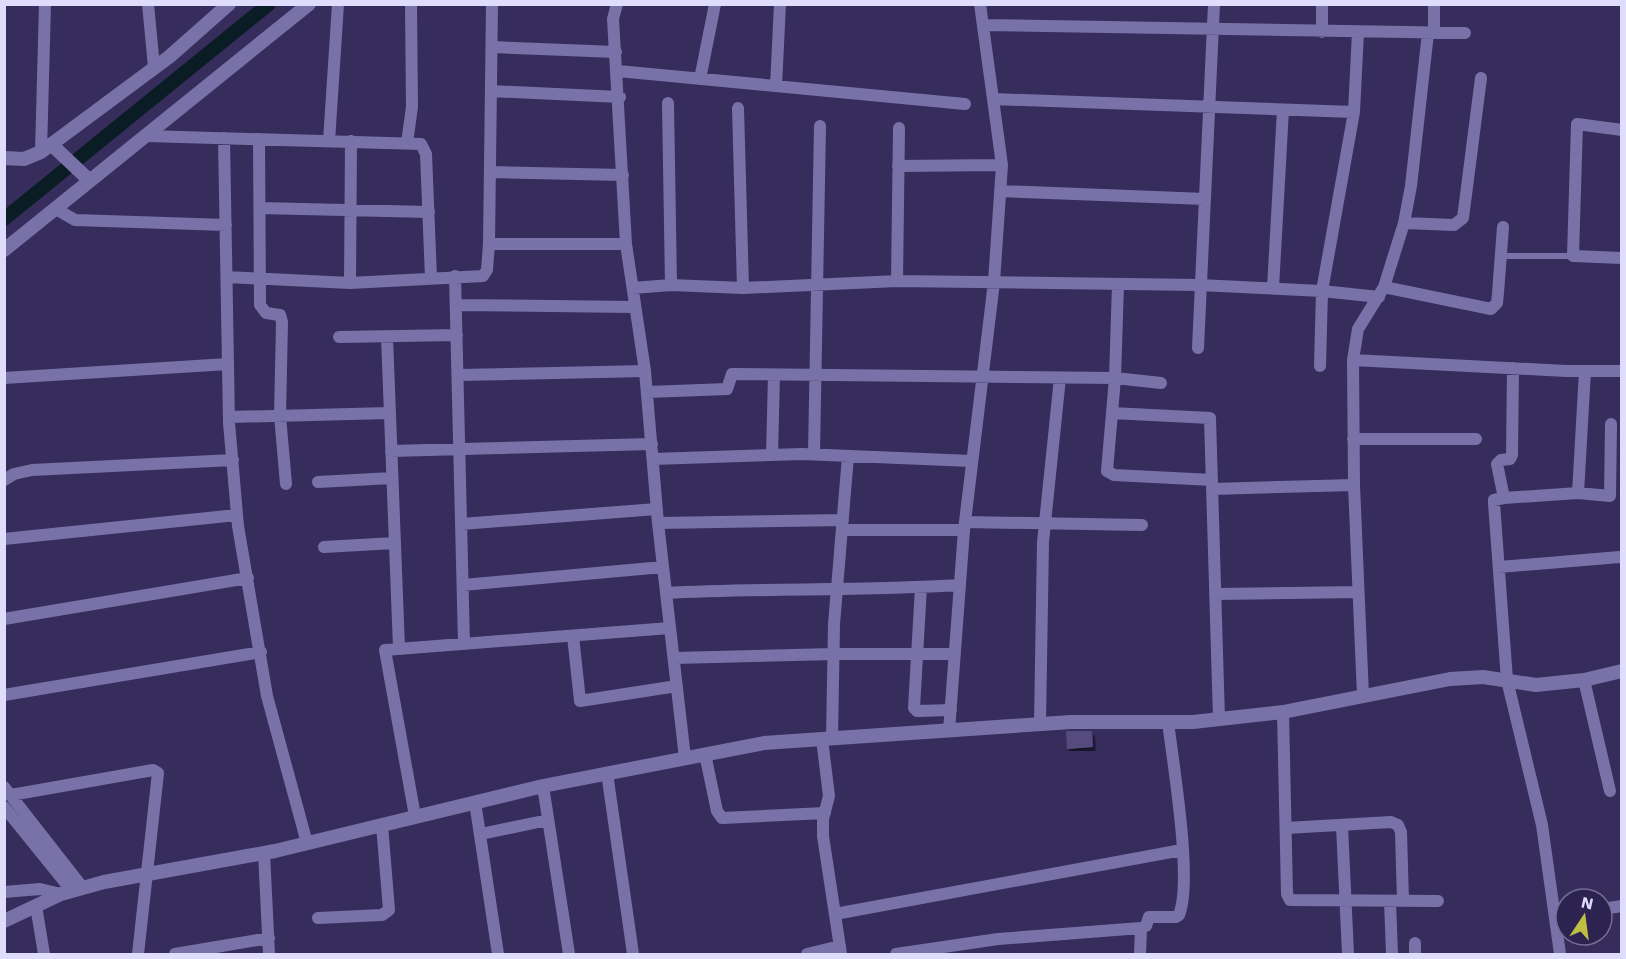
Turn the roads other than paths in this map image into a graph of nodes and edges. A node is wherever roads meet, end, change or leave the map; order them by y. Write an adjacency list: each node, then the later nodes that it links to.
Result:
1 (45, 4): 46 (street)
2 (148, 4): 23 (street)
3 (229, 4): 23 (street)
4 (309, 4): 40 (street)
5 (338, 4): 43 (street)
6 (411, 4): 45 (street)
7 (492, 4): 21 (street)
8 (617, 4): 22 (street)
9 (715, 4): 26 (street)
10 (780, 4): 27 (street)
11 (980, 4): 15 (street)
12 (1214, 4): 16 (street)
13 (1322, 4): 17 (street)
14 (1434, 4): 19 (street)
15 (983, 25): 16 (street); 30 (street)
16 (1214, 30): 17 (street); 33 (street)
17 (1322, 32): 18 (street)
18 (1358, 32): 19 (street); 36 (street)
19 (1431, 33): 20 (street); 59 (street)
20 (1465, 33)
21 (492, 47): 22 (street); 28 (street)
22 (616, 52): 24 (street)
23 (154, 67): 46 (street)
24 (618, 71): 26 (street); 29 (street)
25 (1482, 78): 59 (street)
26 (700, 79): 27 (street)
27 (776, 86): 32 (street)
28 (491, 91): 29 (street); 50 (street)
29 (620, 96): 51 (street)
30 (993, 99): 33 (street); 48 (street)
31 (668, 103): 77 (street)
32 (965, 104)
33 (1208, 107): 35 (street); 54 (street)
34 (738, 108): 80 (street)
35 (1283, 110): 36 (street); 81 (street)
36 (1353, 112): 82 (street)
37 (820, 126): 75 (street)
38 (899, 128): 49 (street)
39 (1622, 130): 66 (street)
40 (147, 136): 41 (street); 52 (street)
41 (224, 138): 42 (street); 60 (street)
42 (259, 139): 43 (street); 55 (street)
43 (329, 141): 44 (street)
44 (351, 141): 45 (street); 57 (street)
45 (407, 143): 58 (street)
46 (51, 150): 47 (street); 52 (street)
47 (6, 160)
48 (1002, 165): 49 (street); 53 (street)
49 (898, 166): 72 (street)
50 (490, 172): 51 (street); 62 (street)
51 (623, 175): 63 (street)
52 (86, 177): 56 (street)
53 (1000, 191): 54 (street); 73 (street)
54 (1205, 199): 78 (street)
55 (260, 208): 57 (street); 71 (street)
56 (56, 209): 60 (street); 64 (street)
57 (350, 210): 58 (street); 74 (street)
58 (429, 212): 70 (street)
59 (1404, 223): 83 (street)
60 (226, 225): 69 (street)
61 (1503, 227): 65 (street)
62 (489, 244): 63 (street); 68 (street)
63 (626, 244): 79 (street)
64 (4, 250)
65 (1501, 256): 66 (lane); 83 (street)
66 (1573, 256): 67 (street)
67 (1622, 258)
68 (455, 276): 70 (street); 84 (street)
69 (226, 277): 71 (street); 91 (street)
70 (431, 278): 74 (street)
71 (261, 280): 74 (street); 108 (street)
72 (897, 281): 73 (street); 75 (street)
73 (994, 282): 76 (street); 101 (street)
74 (350, 283)
75 (819, 284): 80 (street); 99 (street)
76 (1118, 284): 78 (street); 103 (street)
77 (671, 285): 79 (street); 80 (street)
78 (1199, 285): 81 (street); 89 (street)
79 (633, 288): 85 (street)
80 (742, 288)
81 (1274, 288): 82 (street)
82 (1322, 291): 83 (street); 92 (street)
83 (1381, 292): 90 (street)
84 (456, 305): 85 (street); 86 (street)
85 (635, 307): 94 (street)
86 (457, 335): 87 (street); 97 (street)
87 (387, 337): 88 (street); 106 (street)
88 (339, 338)
89 (1198, 348)
90 (1353, 360): 93 (street); 111 (street)
91 (228, 364): 100 (street); 109 (street)
92 (1320, 366)
93 (1513, 368): 95 (street); 129 (street)
94 (645, 371): 97 (street); 105 (street)
95 (1585, 371): 96 (street); 128 (street)
96 (1622, 371)
97 (458, 375): 114 (street)
98 (774, 375): 99 (street); 105 (street); 117 (street)
99 (815, 375): 101 (street); 116 (street)
100 (4, 378)
101 (983, 378): 102 (street); 121 (street)
102 (1060, 378): 103 (street); 135 (street)
103 (1115, 378): 104 (street); 107 (street)
104 (1161, 383)
105 (647, 392): 113 (street)
106 (390, 413): 108 (street); 115 (street)
107 (1112, 413): 126 (street); 126 (street)
108 (280, 416): 109 (street); 125 (street)
109 (229, 417): 120 (street)
110 (1611, 424): 128 (street)
111 (1353, 439): 112 (street); 127 (street)
112 (1476, 439)
113 (652, 444): 114 (street); 119 (street)
114 (459, 447): 115 (street); 133 (street)
115 (391, 450): 122 (street)
116 (814, 454): 117 (street); 118 (street)
117 (772, 455): 119 (street)
118 (848, 456): 121 (street); 134 (street)
119 (653, 459): 130 (street)
120 (232, 460): 123 (street); 131 (street)
121 (972, 461): 137 (street)
122 (392, 478): 124 (street); 139 (street)
123 (4, 480)
124 (318, 482)
125 (286, 484)
126 (1212, 485): 127 (street); 151 (street)
127 (1354, 485): 149 (street)
128 (1578, 493): 129 (street)
129 (1504, 498): 143 (street)
130 (657, 509): 132 (street); 133 (street)
131 (237, 515): 138 (street); 144 (street)
132 (658, 523): 134 (street); 142 (street)
133 (461, 524): 145 (street)
134 (843, 525): 137 (street); 148 (street)
135 (1045, 525): 136 (street); 137 (street); 172 (street)
136 (1142, 525)
137 (965, 526): 146 (street)
138 (4, 538)
139 (395, 543): 140 (street); 156 (street)
140 (324, 547)
141 (1620, 557): 143 (street)
142 (663, 567): 145 (street); 150 (street)
143 (1499, 567): 163 (street)
144 (248, 578): 152 (street); 157 (street)
145 (463, 585): 155 (street)
146 (960, 585): 147 (street); 160 (street)
147 (921, 587): 148 (street); 159 (street)
148 (837, 588): 150 (street); 158 (street)
149 (1358, 592): 151 (street); 167 (street)
150 (666, 593): 153 (street)
151 (1215, 594): 170 (street)
152 (4, 619)
153 (670, 628): 154 (street); 161 (street)
154 (573, 636): 155 (street); 165 (street)
155 (464, 644): 156 (street)
156 (399, 648): 184 (street)
157 (261, 652): 166 (street); 190 (street)
158 (833, 654): 159 (street); 161 (street); 174 (street)
159 (916, 654): 160 (street); 168 (street)
160 (955, 654): 168 (street)
161 (674, 658): 165 (street)
162 (1622, 671): 164 (street)
163 (1507, 680): 164 (street); 167 (street); 194 (street)
164 (1584, 680): 180 (street)
165 (677, 686): 176 (street)
166 (4, 695)
167 (1363, 696): 169 (street)
168 (951, 710): 173 (street)
169 (1283, 712): 170 (street); 188 (street)
170 (1219, 719): 171 (street)
171 (1168, 722): 172 (street); 191 (street)
172 (1040, 724): 173 (street)
173 (949, 731): 174 (street)
174 (827, 739): 175 (street); 183 (street)
175 (705, 754): 176 (street); 183 (street)
176 (685, 758): 177 (street)
177 (607, 773): 178 (street); 213 (street)
178 (543, 786): 181 (street); 185 (street)
179 (8, 791): 193 (street); 196 (street)
180 (1610, 791)
181 (475, 802): 184 (street); 189 (street)
182 (4, 807): 196 (street)
183 (825, 813): 201 (street)
184 (415, 816): 186 (street)
185 (548, 820): 189 (street); 212 (street)
186 (382, 825): 190 (street); 202 (street)
187 (1342, 826): 188 (street); 197 (street); 199 (street)
188 (1286, 828): 199 (street)
189 (481, 834): 211 (street)
190 (307, 843): 192 (street)
191 (1182, 850): 201 (street); 204 (street)
192 (264, 853): 193 (street); 205 (street)
193 (146, 875): 196 (street); 208 (street)
194 (1554, 887)
195 (4, 891): 196 (street)
196 (72, 891): 200 (street)
197 (1396, 901): 198 (street); 199 (street); 218 (street)
198 (1438, 901)
199 (1346, 902): 217 (street)
200 (36, 906): 203 (street); 207 (street)
201 (835, 914): 206 (street)
202 (318, 918)
203 (4, 921)
204 (1141, 928): 215 (street); 216 (street)
205 (269, 938): 209 (street); 210 (street)
206 (841, 950): 214 (street)
207 (44, 954)
208 (138, 954)
209 (175, 954)
210 (269, 954)
211 (498, 954)
212 (569, 954)
213 (633, 954)
214 (807, 954)
215 (896, 954)
216 (1140, 954)
217 (1348, 954)
218 (1392, 954)

